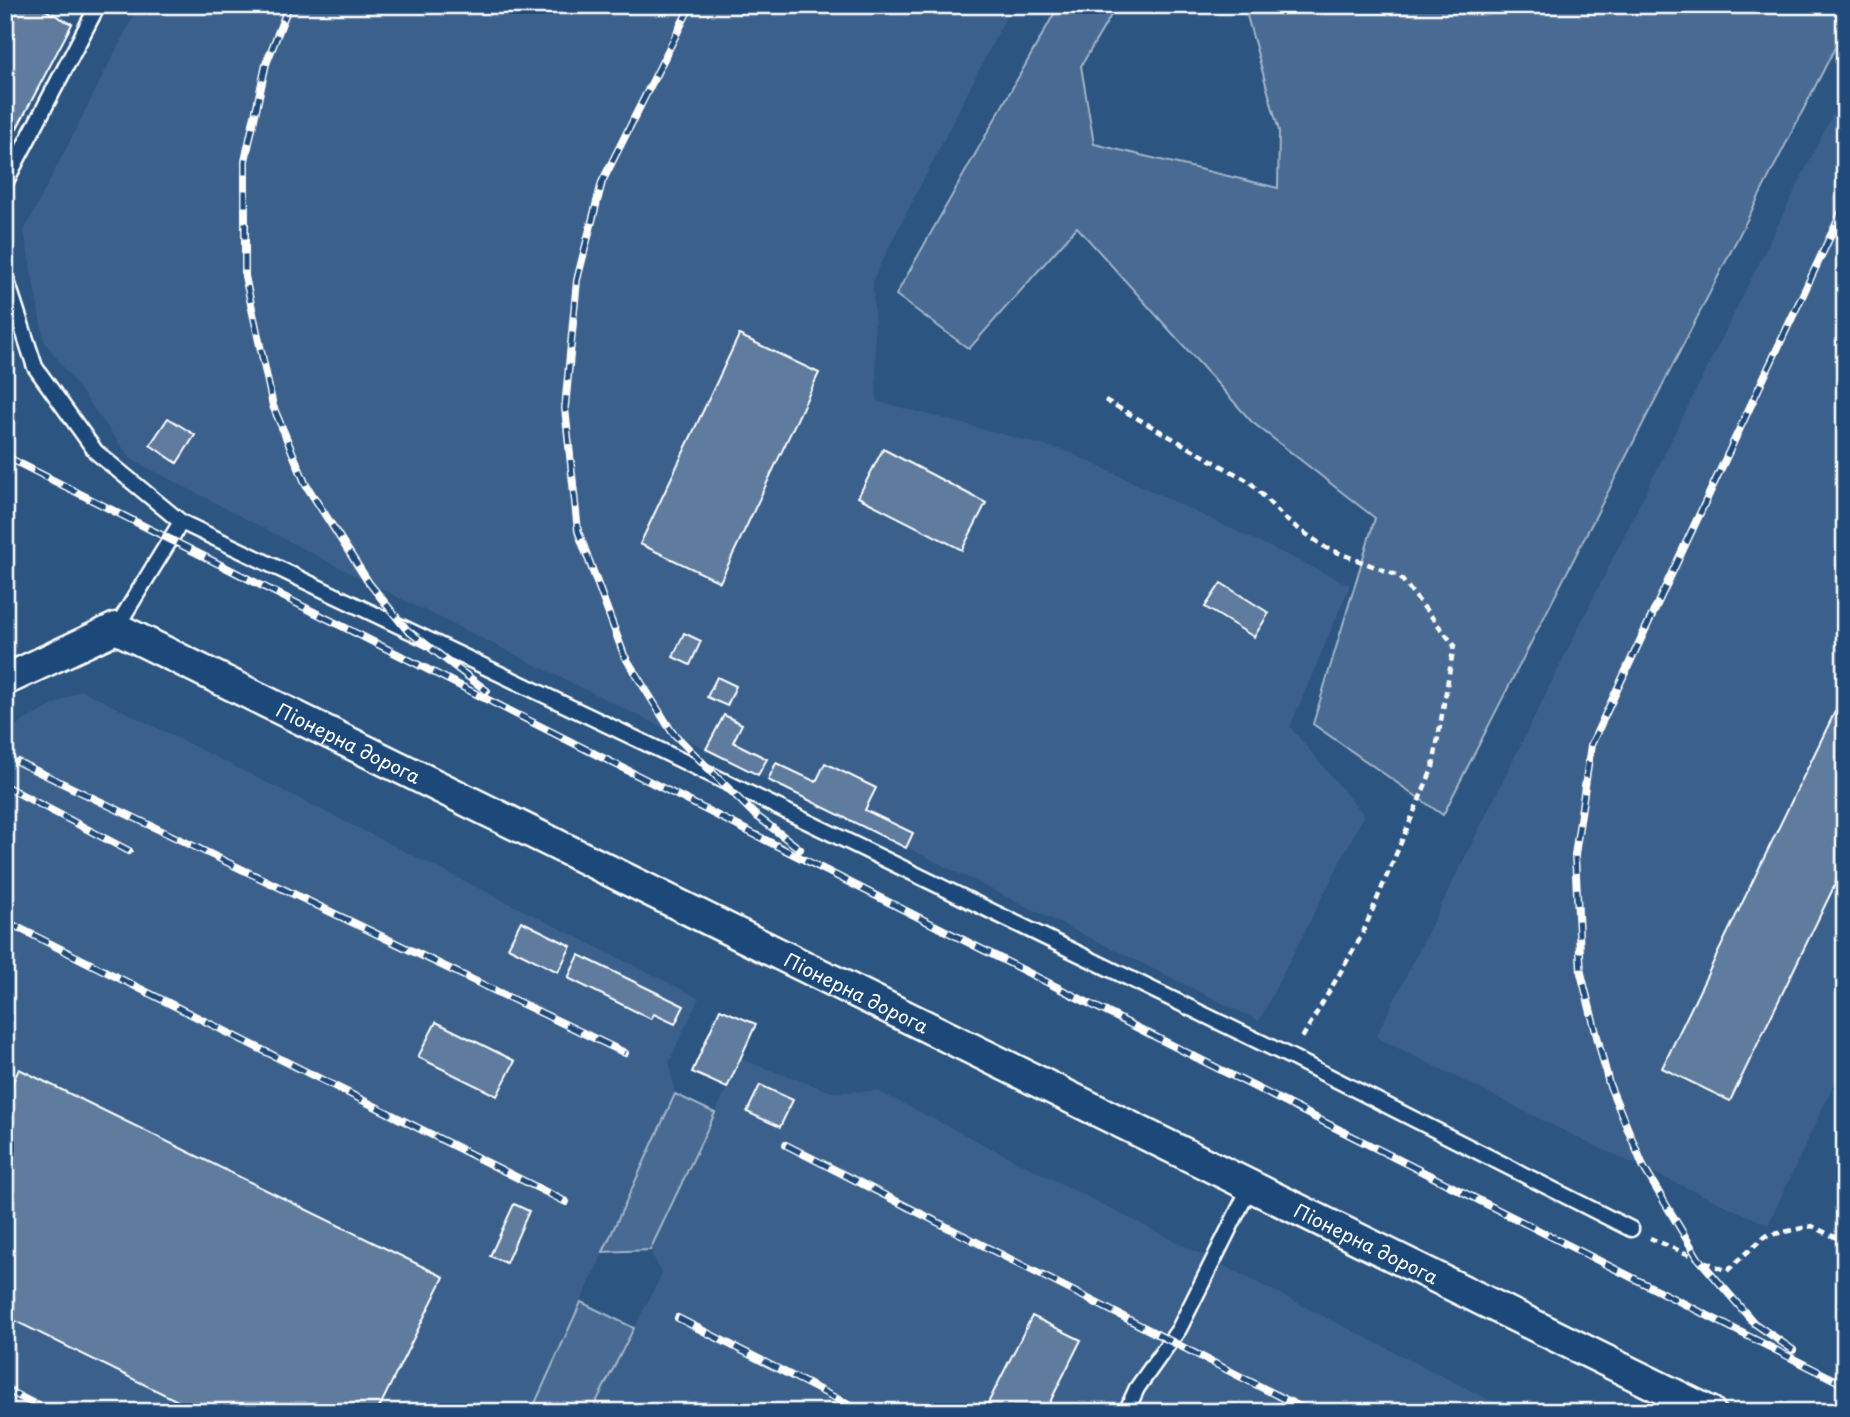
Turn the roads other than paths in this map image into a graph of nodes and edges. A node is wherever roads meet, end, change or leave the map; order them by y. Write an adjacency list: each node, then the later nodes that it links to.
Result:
1 (98, 5): 2 (lane)
2 (5, 184)
3 (5, 275): 4 (lane)
4 (181, 522): 5 (lane); 8 (lane)
5 (116, 628): 6 (street); 7 (street, Піонерна дорога)
6 (5, 680)
7 (1251, 1185): 9 (lane); 10 (street, Піонерна дорога)
8 (1631, 1229)
9 (1126, 1412)
10 (1710, 1412)

